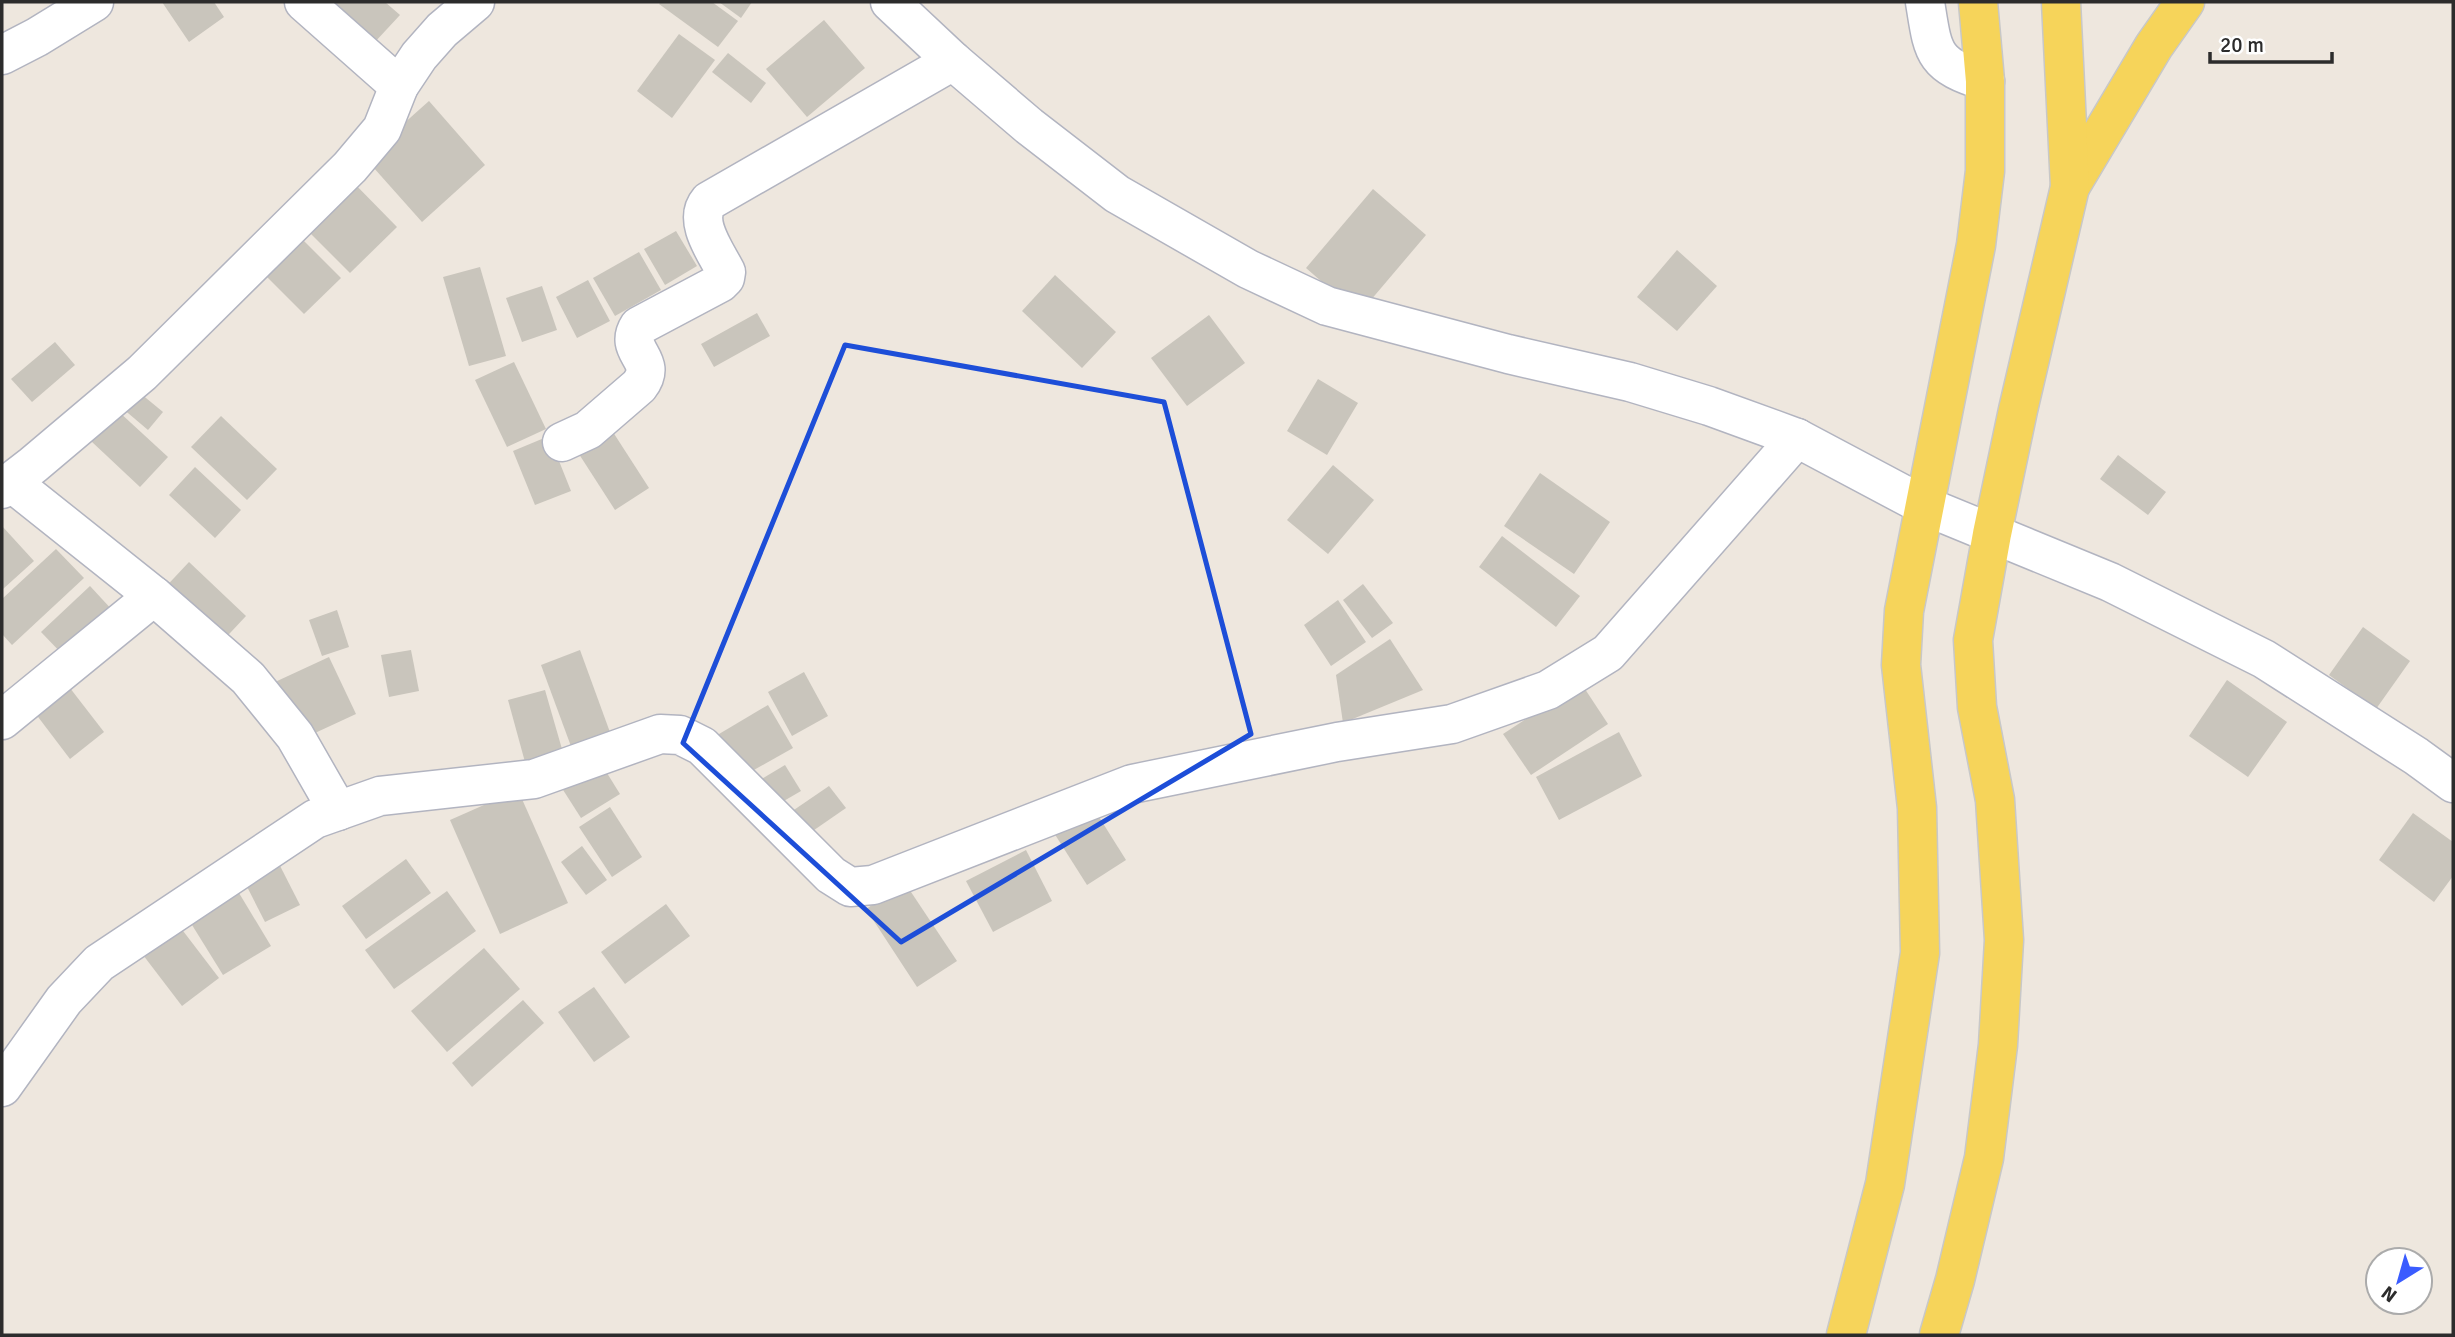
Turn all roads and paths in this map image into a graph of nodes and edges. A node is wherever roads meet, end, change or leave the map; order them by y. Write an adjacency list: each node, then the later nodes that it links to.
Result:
1 (94, 2): 9 (street)
2 (304, 2): 12 (street)
3 (475, 2): 12 (street)
4 (890, 2): 10 (street)
5 (1925, 2): 11 (street)
6 (1978, 2): 11 (main road)
7 (2061, 2): 13 (main road)
8 (2185, 2): 13 (main road)
9 (2, 55)
10 (953, 61): 14 (street); 15 (street)
11 (1985, 81): 17 (main road)
12 (399, 86): 16 (street)
13 (2070, 187): 18 (main road)
14 (1797, 438): 17 (street); 22 (street)
15 (562, 442)
16 (6, 486): 19 (street)
17 (1925, 506): 18 (street); 24 (main road)
18 (1992, 534): 21 (street); 25 (main road)
19 (154, 596): 20 (street); 22 (street)
20 (2, 720)
21 (2453, 783)
22 (338, 811): 23 (street)
23 (2, 1087)
24 (1846, 1335)
25 (1939, 1335)

